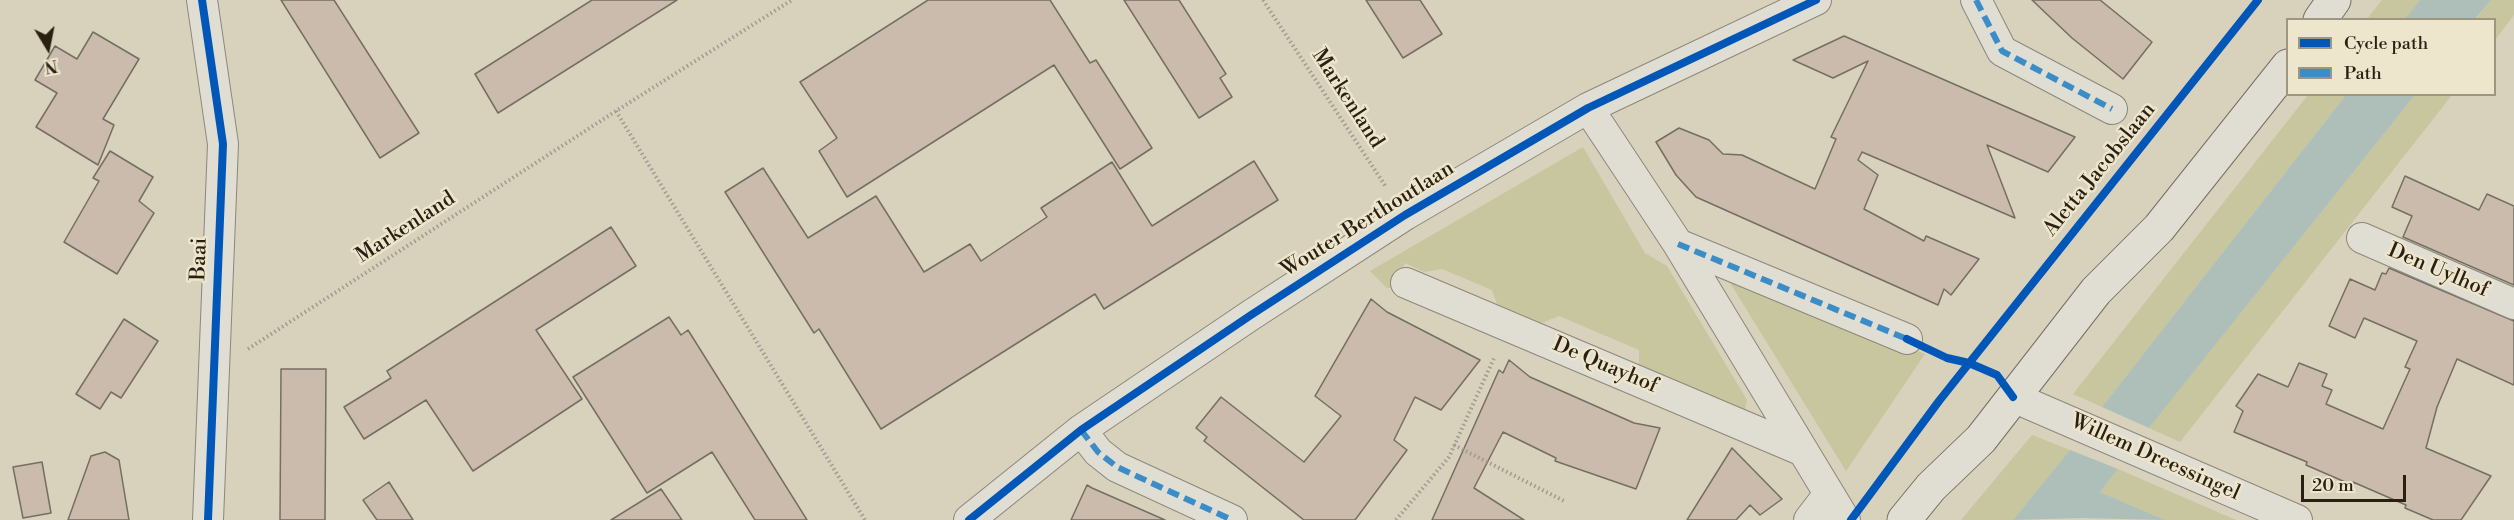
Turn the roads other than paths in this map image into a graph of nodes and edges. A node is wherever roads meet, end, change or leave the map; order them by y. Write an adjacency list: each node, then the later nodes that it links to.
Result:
1 (202, 0): 18 (street, Baai)
2 (1816, 0): 7 (street, Wouter Berthoutlaan)
3 (1976, 0): 8 (street)
4 (2334, 0): 5 (main road)
5 (2321, 18)
6 (2286, 69): 14 (main road)
7 (1588, 108): 10 (street); 15 (street, Wouter Berthoutlaan)
8 (2112, 109)
9 (2362, 238): 12 (street, Den Uylhof)
10 (1678, 244): 13 (street); 16 (street)
11 (1406, 283): 16 (street, De Quayhof)
12 (2514, 304)
13 (1907, 339)
14 (2013, 397): 23 (main road); 24 (street, Willem Dreessingel)
15 (1081, 430): 19 (street, Wouter Berthoutlaan); 20 (street)
16 (1803, 451): 17 (street)
17 (1829, 494): 21 (street); 22 (street)
18 (208, 520)
19 (969, 520)
20 (1232, 520)
21 (1809, 520)
22 (1845, 520)
23 (1904, 520)
24 (2296, 520)

